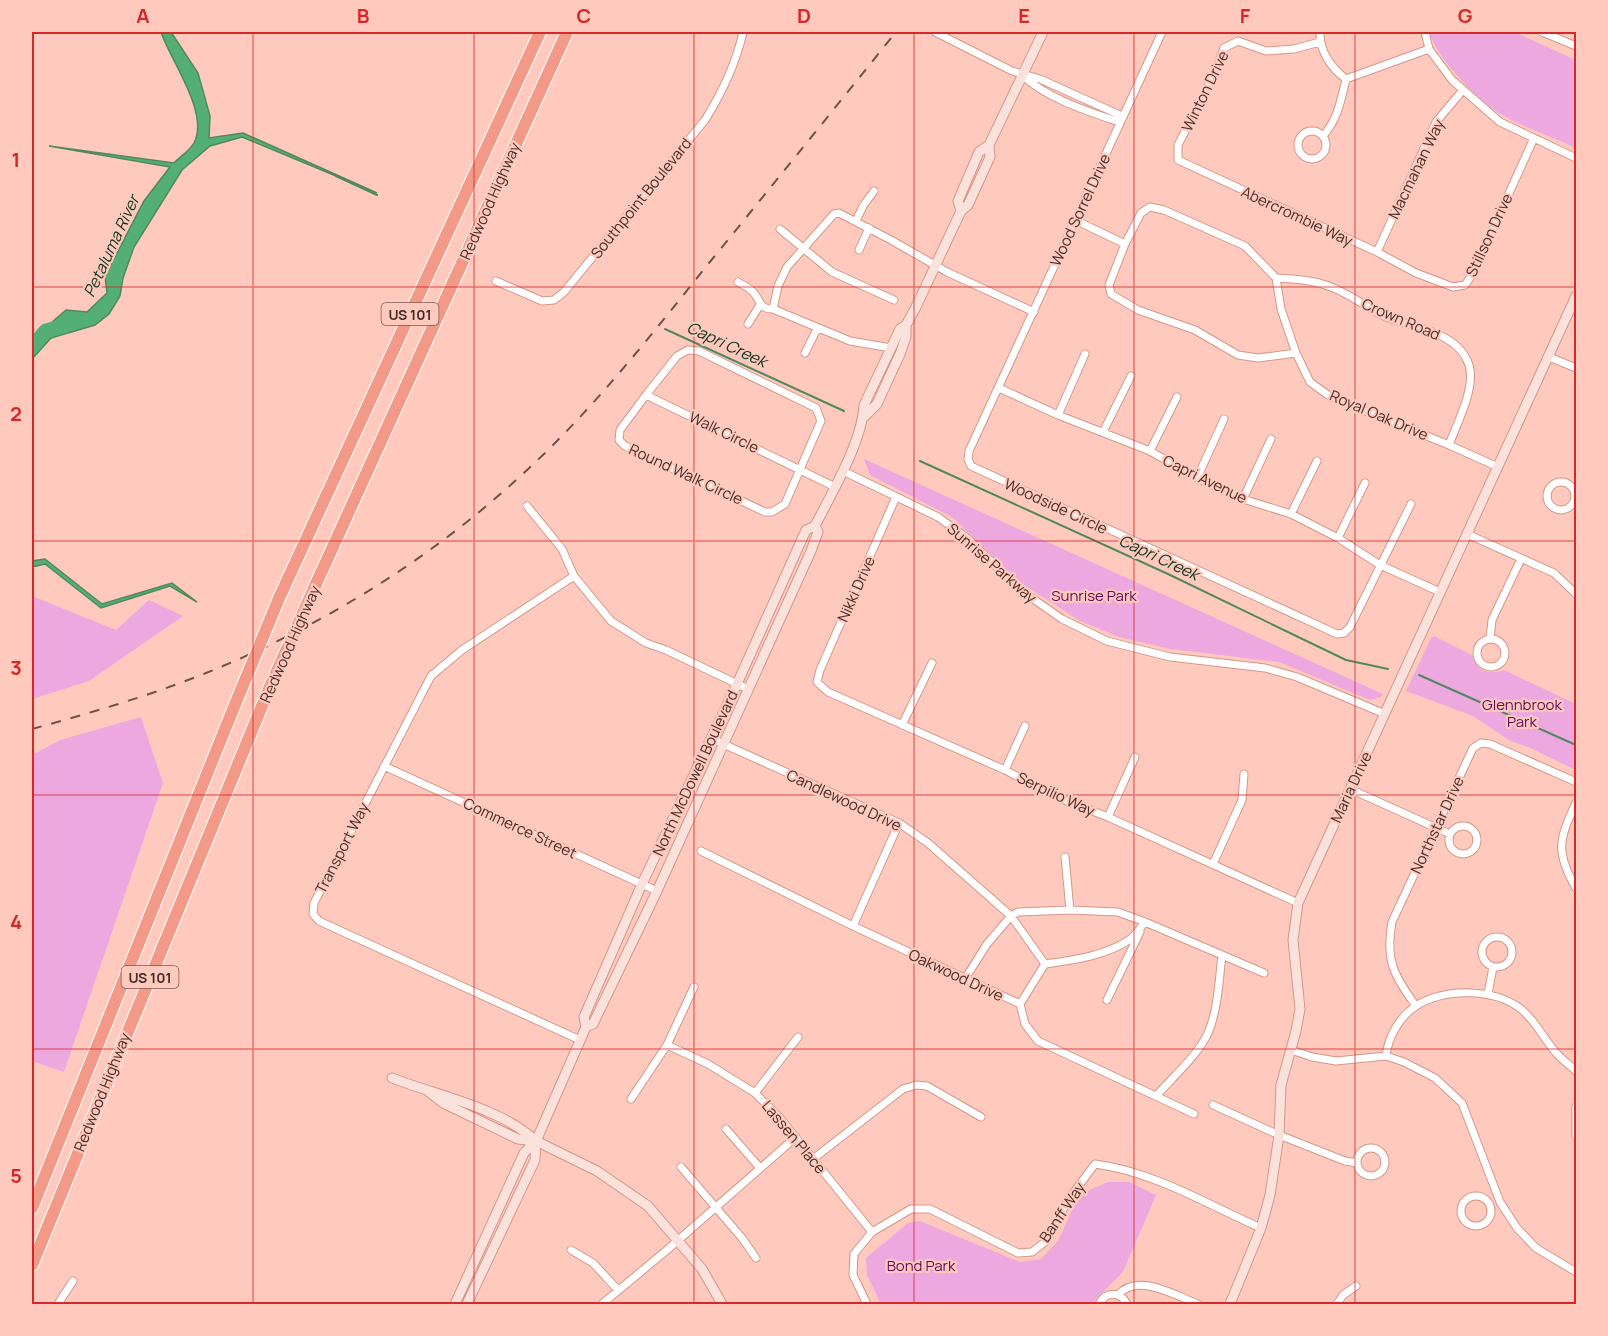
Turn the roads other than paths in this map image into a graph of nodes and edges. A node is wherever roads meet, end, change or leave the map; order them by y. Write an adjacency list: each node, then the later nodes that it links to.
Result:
1 (540, 32): 151 (highway, Redwood Highway / US 101, bridge)
2 (567, 32): 157 (highway, Redwood Highway / US 101, bridge)
3 (742, 32): 33 (street, Southpoint Boulevard)
4 (935, 32): 13 (street)
5 (1043, 32): 13 (main road, North McDowell Boulevard)
6 (1162, 32): 16 (street, Wood Sorrel Drive)
7 (1320, 32): 10 (street)
8 (1425, 32): 12 (street)
9 (1542, 32): 11 (street)
10 (1320, 42): 14 (street); 20 (street, Winton Drive)
11 (1576, 46)
12 (1429, 49): 14 (street); 15 (street)
13 (1022, 75): 16 (street); 30 (main road, North McDowell Boulevard)
14 (1346, 79): 17 (street)
15 (1463, 90): 18 (street); 29 (street, Macmahan Way)
16 (1121, 119): 22 (street, Wood Sorrel Drive)
17 (1323, 135): 17 (street)
18 (1534, 138): 19 (street); 31 (street, Stillson Drive)
19 (1576, 158)
20 (1178, 160): 29 (street, Abercrombie Way)
21 (874, 192): 23 (street)
22 (1075, 220): 26 (street); 39 (street, Wood Sorrel Drive)
23 (856, 221): 24 (street); 27 (street)
24 (869, 228): 28 (street); 30 (street)
25 (780, 229): 27 (street)
26 (1125, 244): 32 (street); 45 (street)
27 (804, 248): 36 (street); 38 (street)
28 (859, 250)
29 (1377, 252): 31 (street, Abercrombie Way)
30 (936, 266): 39 (street); 41 (main road, North McDowell Boulevard)
31 (1416, 273)
32 (1276, 278): 45 (street, Royal Oak Drive); 58 (street, Crown Road)
33 (496, 281)
34 (738, 282): 37 (street)
35 (1576, 296): 47 (main road, Maria Drive)
36 (894, 300)
37 (760, 305): 38 (street); 40 (street)
38 (773, 309): 42 (street)
39 (1034, 312): 50 (street, Wood Sorrel Drive)
40 (748, 324)
41 (906, 325): 43 (main road, North McDowell Boulevard); 54 (main road, North McDowell Boulevard)
42 (817, 329): 43 (street); 44 (street)
43 (891, 348): 54 (main road, North McDowell Boulevard)
44 (805, 353)
45 (1296, 353): 58 (street, Royal Oak Drive)
46 (1085, 354): 53 (street)
47 (1549, 357): 48 (street); 61 (main road, Maria Drive)
48 (1576, 368)
49 (1131, 376): 56 (street)
50 (999, 388): 53 (street, Capri Avenue); 78 (street, Woodside Circle)
51 (646, 394): 62 (street, Walk Circle); 62 (street, Round Walk Circle); 62 (street, Round Walk Circle)
52 (1177, 397): 59 (street)
53 (1058, 415): 56 (street, Capri Avenue)
54 (864, 417): 63 (main road, North McDowell Boulevard)
55 (1224, 419): 64 (street)
56 (1103, 432): 59 (street, Capri Avenue)
57 (1271, 440): 68 (street)
58 (1449, 445): 61 (street, Royal Oak Drive)
59 (1150, 451): 64 (street, Capri Avenue)
60 (1317, 461): 73 (street)
61 (1498, 467): 75 (main road, Maria Drive)
62 (801, 470): 66 (street)
63 (843, 471): 66 (main road, North McDowell Boulevard); 67 (street, Sunrise Parkway)
64 (1197, 478): 68 (street, Capri Avenue)
65 (1365, 483): 76 (street)
66 (835, 487): 74 (main road, North McDowell Boulevard)
67 (896, 497): 84 (street, Nikki Drive); 87 (street, Sunrise Parkway)
68 (1243, 500): 73 (street, Capri Avenue)
69 (1411, 504): 78 (street)
70 (527, 506): 79 (street)
71 (1570, 506): 71 (street); 72 (street)
72 (1576, 513)
73 (1291, 514): 76 (street, Capri Avenue)
74 (815, 526): 85 (main road, North McDowell Boulevard); 86 (main road, North McDowell Boulevard)
75 (1467, 534): 77 (street); 80 (main road, Maria Drive)
76 (1338, 538): 78 (street, Capri Avenue)
77 (1521, 559): 81 (street); 82 (street)
78 (1380, 565): 80 (street, Capri Avenue)
79 (574, 576): 85 (street); 93 (street, Transport Way)
80 (1440, 592): 87 (main road, Maria Drive)
81 (1576, 594)
82 (1490, 639): 82 (street)
83 (932, 663): 88 (street)
84 (817, 682): 88 (street, Serpilio Way)
85 (737, 684): 86 (street); 90 (main road, North McDowell Boulevard)
86 (748, 689): 91 (main road, North McDowell Boulevard)
87 (1385, 714): 97 (main road, Maria Drive)
88 (902, 725): 94 (street, Serpilio Way)
89 (1025, 726): 94 (street)
90 (710, 738): 91 (street, Candlewood Drive); 106 (main road, North McDowell Boulevard)
91 (722, 744): 100 (street, Candlewood Drive); 108 (main road, North McDowell Boulevard)
92 (1135, 757): 99 (street)
93 (384, 766): 106 (street, Commerce Street); 126 (street, Transport Way)
94 (1005, 770): 99 (street, Serpilio Way)
95 (1244, 774): 105 (street)
96 (1576, 782): 101 (street, Northstar Drive)
97 (1350, 789): 101 (street); 109 (main road, Maria Drive)
98 (1576, 803): 107 (street)
99 (1108, 818): 105 (street, Serpilio Way)
100 (899, 824): 111 (street, Candlewood Drive); 113 (street)
101 (1436, 828): 102 (street); 123 (street, Northstar Drive)
102 (1450, 834): 102 (street)
103 (701, 851): 113 (street, Oakwood Drive)
104 (1065, 857): 110 (street)
105 (1213, 864): 109 (street, Serpilio Way)
106 (642, 884): 108 (street, Commerce Street); 124 (main road, North McDowell Boulevard)
107 (1576, 888)
108 (657, 891): 124 (main road, North McDowell Boulevard)
109 (1298, 903): 128 (main road, Maria Drive)
110 (1070, 910): 111 (street); 112 (street)
111 (1011, 916): 115 (street, Candlewood Drive); 118 (street)
112 (1145, 922): 114 (street); 115 (street); 121 (street)
113 (853, 926): 118 (street, Oakwood Drive)
114 (1222, 955): 117 (street); 133 (street)
115 (1046, 964): 122 (street)
116 (1493, 967): 116 (street); 120 (street)
117 (1264, 973)
118 (965, 979): 122 (street, Oakwood Drive)
119 (694, 987): 127 (street)
120 (1488, 994): 123 (street); 130 (street)
121 (1107, 1000)
122 (1020, 1004): 133 (street, Oakwood Drive)
123 (1416, 1006): 129 (street)
124 (586, 1027): 126 (main road, North McDowell Boulevard)
125 (798, 1037): 132 (street)
126 (580, 1041): 143 (main road, North McDowell Boulevard)
127 (667, 1045): 132 (street, Lassen Place); 134 (street)
128 (1291, 1050): 129 (street); 140 (main road, Maria Drive)
129 (1386, 1056): 148 (street)
130 (1576, 1071)
131 (392, 1078): 143 (main road)
132 (755, 1093): 142 (street, Lassen Place)
133 (1157, 1095): 137 (street, Oakwood Drive)
134 (631, 1099)
135 (1213, 1105): 140 (street)
136 (1576, 1107): 141 (street)
137 (1194, 1114)
138 (981, 1117): 144 (street)
139 (726, 1129): 147 (street)
140 (1279, 1135): 145 (street); 152 (main road, Maria Drive)
141 (1576, 1136)
142 (796, 1137): 144 (street, Lassen Place); 147 (street)
143 (536, 1141): 154 (main road); 164 (main road, North McDowell Boulevard); 165 (main road, North McDowell Boulevard)
144 (813, 1159): 153 (street, Lassen Place)
145 (1357, 1163): 145 (street)
146 (681, 1167): 150 (street)
147 (760, 1168): 150 (street)
148 (1500, 1202): 149 (street); 158 (street)
149 (1490, 1206): 149 (street)
150 (716, 1207): 154 (street); 156 (street)
151 (32, 1208)
152 (1261, 1228): 153 (street, Banff Way); 172 (main road, Maria Drive)
153 (872, 1232): 168 (street, Banff Way)
154 (679, 1240): 161 (street); 167 (main road)
155 (571, 1250): 161 (street)
156 (756, 1258)
157 (32, 1265)
158 (1576, 1272)
159 (73, 1281): 163 (street)
160 (1356, 1286): 173 (street)
161 (618, 1290): 166 (street)
162 (1118, 1295): 169 (street); 170 (street); 171 (street)
163 (58, 1305)
164 (455, 1305)
165 (467, 1305)
166 (602, 1305)
167 (722, 1305)
168 (867, 1305)
169 (1099, 1305)
170 (1127, 1305)
171 (1198, 1305)
172 (1230, 1305)
173 (1337, 1305)

